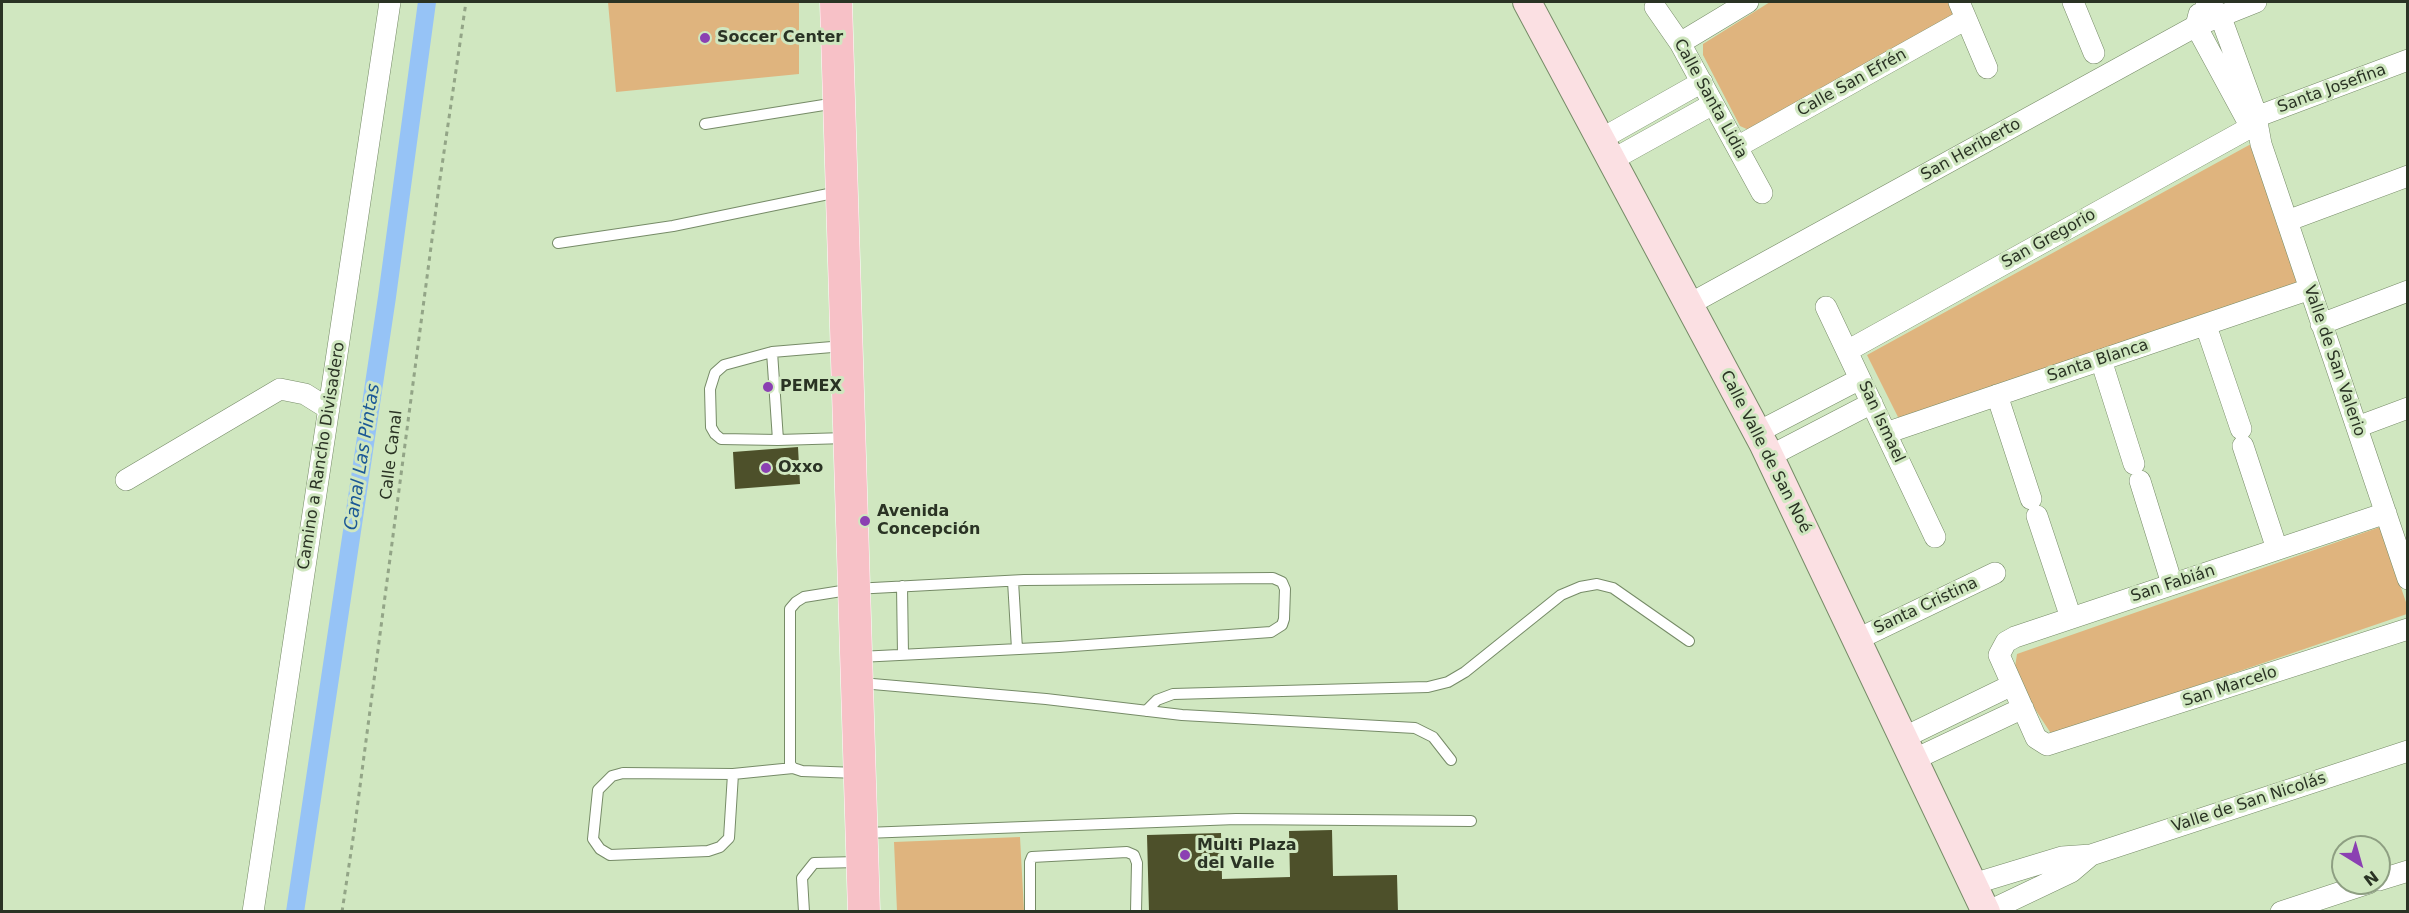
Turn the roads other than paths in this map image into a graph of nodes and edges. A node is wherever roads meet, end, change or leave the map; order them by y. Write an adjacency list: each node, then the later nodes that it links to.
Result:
1 (390, 2): 41 (street, Camino a Rancho Divisadero)
2 (836, 2): 16 (main road)
3 (1527, 2): 21 (street, Calle Valle de San Noé)
4 (1748, 2): 11 (street)
5 (2075, 2): 12 (street)
6 (2256, 2): 7 (street, San Heriberto)
7 (2210, 6): 10 (street, San Heriberto); 19 (street, Valle de San Valerio)
8 (1656, 7): 11 (street, Calle Santa Lidia)
9 (1963, 10): 14 (street); 20 (street, Calle San Efrén)
10 (2196, 26): 19 (street, Valle de San Valerio); 29 (street, San Heriberto)
11 (1680, 43): 15 (street, Calle Santa Lidia)
12 (2094, 53)
13 (2408, 60): 19 (street, Santa Josefina)
14 (1988, 68)
15 (1702, 82): 17 (street, Calle Santa Lidia); 21 (street)
16 (839, 103): 18 (lane); 23 (main road)
17 (1713, 104): 20 (street, Calle Santa Lidia); 21 (street)
18 (705, 124)
19 (2256, 129): 25 (street, Valle de San Valerio); 34 (street, San Gregorio)
20 (1737, 147): 24 (street, Calle Santa Lidia)
21 (1607, 149): 29 (street, Calle Valle de San Noé)
22 (2408, 176): 25 (street)
23 (842, 191): 26 (lane); 33 (main road)
24 (1762, 193)
25 (2287, 222): 27 (street, Valle de San Valerio)
26 (558, 243)
27 (2310, 289): 31 (street, Valle de San Valerio); 32 (street, Santa Blanca)
28 (2408, 291): 31 (street)
29 (1688, 305): 46 (street, Calle Valle de San Noé)
30 (1826, 307): 34 (street, San Ismael)
31 (2321, 324): 42 (street, Valle de San Valerio)
32 (2206, 326): 36 (street, Santa Blanca); 50 (street)
33 (846, 345): 35 (lane); 44 (main road)
34 (1847, 351): 37 (street, San Ismael)
35 (772, 352): 45 (lane); 45 (lane)
36 (2101, 360): 38 (street, Santa Blanca); 54 (street)
37 (1860, 379): 39 (street, San Ismael); 46 (street)
38 (1997, 395): 43 (street, Santa Blanca); 57 (street)
39 (1872, 403): 43 (street, San Ismael); 46 (street)
40 (2408, 408): 42 (street)
41 (329, 409): 47 (street); 81 (street, Camino a Rancho Divisadero)
42 (2357, 428): 48 (street, Valle de San Valerio)
43 (1886, 433): 49 (street, San Ismael)
44 (849, 437): 45 (lane); 56 (main road)
45 (778, 440)
46 (1764, 444): 59 (street, Calle Valle de San Noé)
47 (126, 480)
48 (2394, 519): 50 (street, San Fabián); 52 (street, Valle de San Valerio)
49 (1935, 537)
50 (2277, 549): 54 (street, San Fabián)
51 (1995, 573): 59 (street, Santa Cristina)
52 (2408, 579)
53 (1013, 581): 55 (lane); 61 (lane); 61 (lane)
54 (2172, 584): 57 (street, San Fabián)
55 (902, 586): 56 (lane); 62 (lane)
56 (854, 589): 63 (main road); 71 (lane)
57 (2071, 618): 64 (street, San Fabián)
58 (2408, 629): 67 (street, San Marcelo)
59 (1858, 639): 68 (street, Calle Valle de San Noé)
60 (1689, 640): 66 (lane)
61 (1017, 649): 62 (lane)
62 (903, 655): 63 (lane)
63 (856, 670): 66 (lane); 72 (main road)
64 (2012, 685): 65 (street, San Fabián); 68 (street)
65 (2023, 708): 67 (street, San Fabián); 68 (street)
66 (1146, 711): 70 (lane)
67 (2052, 745)
68 (1910, 748): 79 (street, Calle Valle de San Noé)
69 (2408, 751): 76 (street, Valle de San Nicolás)
70 (1451, 760)
71 (794, 768): 72 (lane); 73 (lane)
72 (860, 773): 75 (main road)
73 (733, 774): 73 (lane)
74 (1471, 821): 75 (lane)
75 (862, 847): 82 (lane); 83 (main road)
76 (2091, 855): 79 (street, Valle de San Nicolás); 86 (street, Valle de San Nicolás)
77 (2408, 871): 78 (street)
78 (2391, 876)
79 (1973, 884): 86 (street, Calle Valle de San Noé)
80 (2333, 895): 87 (street)
81 (253, 912)
82 (804, 912)
83 (864, 912)
84 (1030, 912): 85 (lane)
85 (1136, 912)
86 (1987, 912)
87 (2281, 912)

